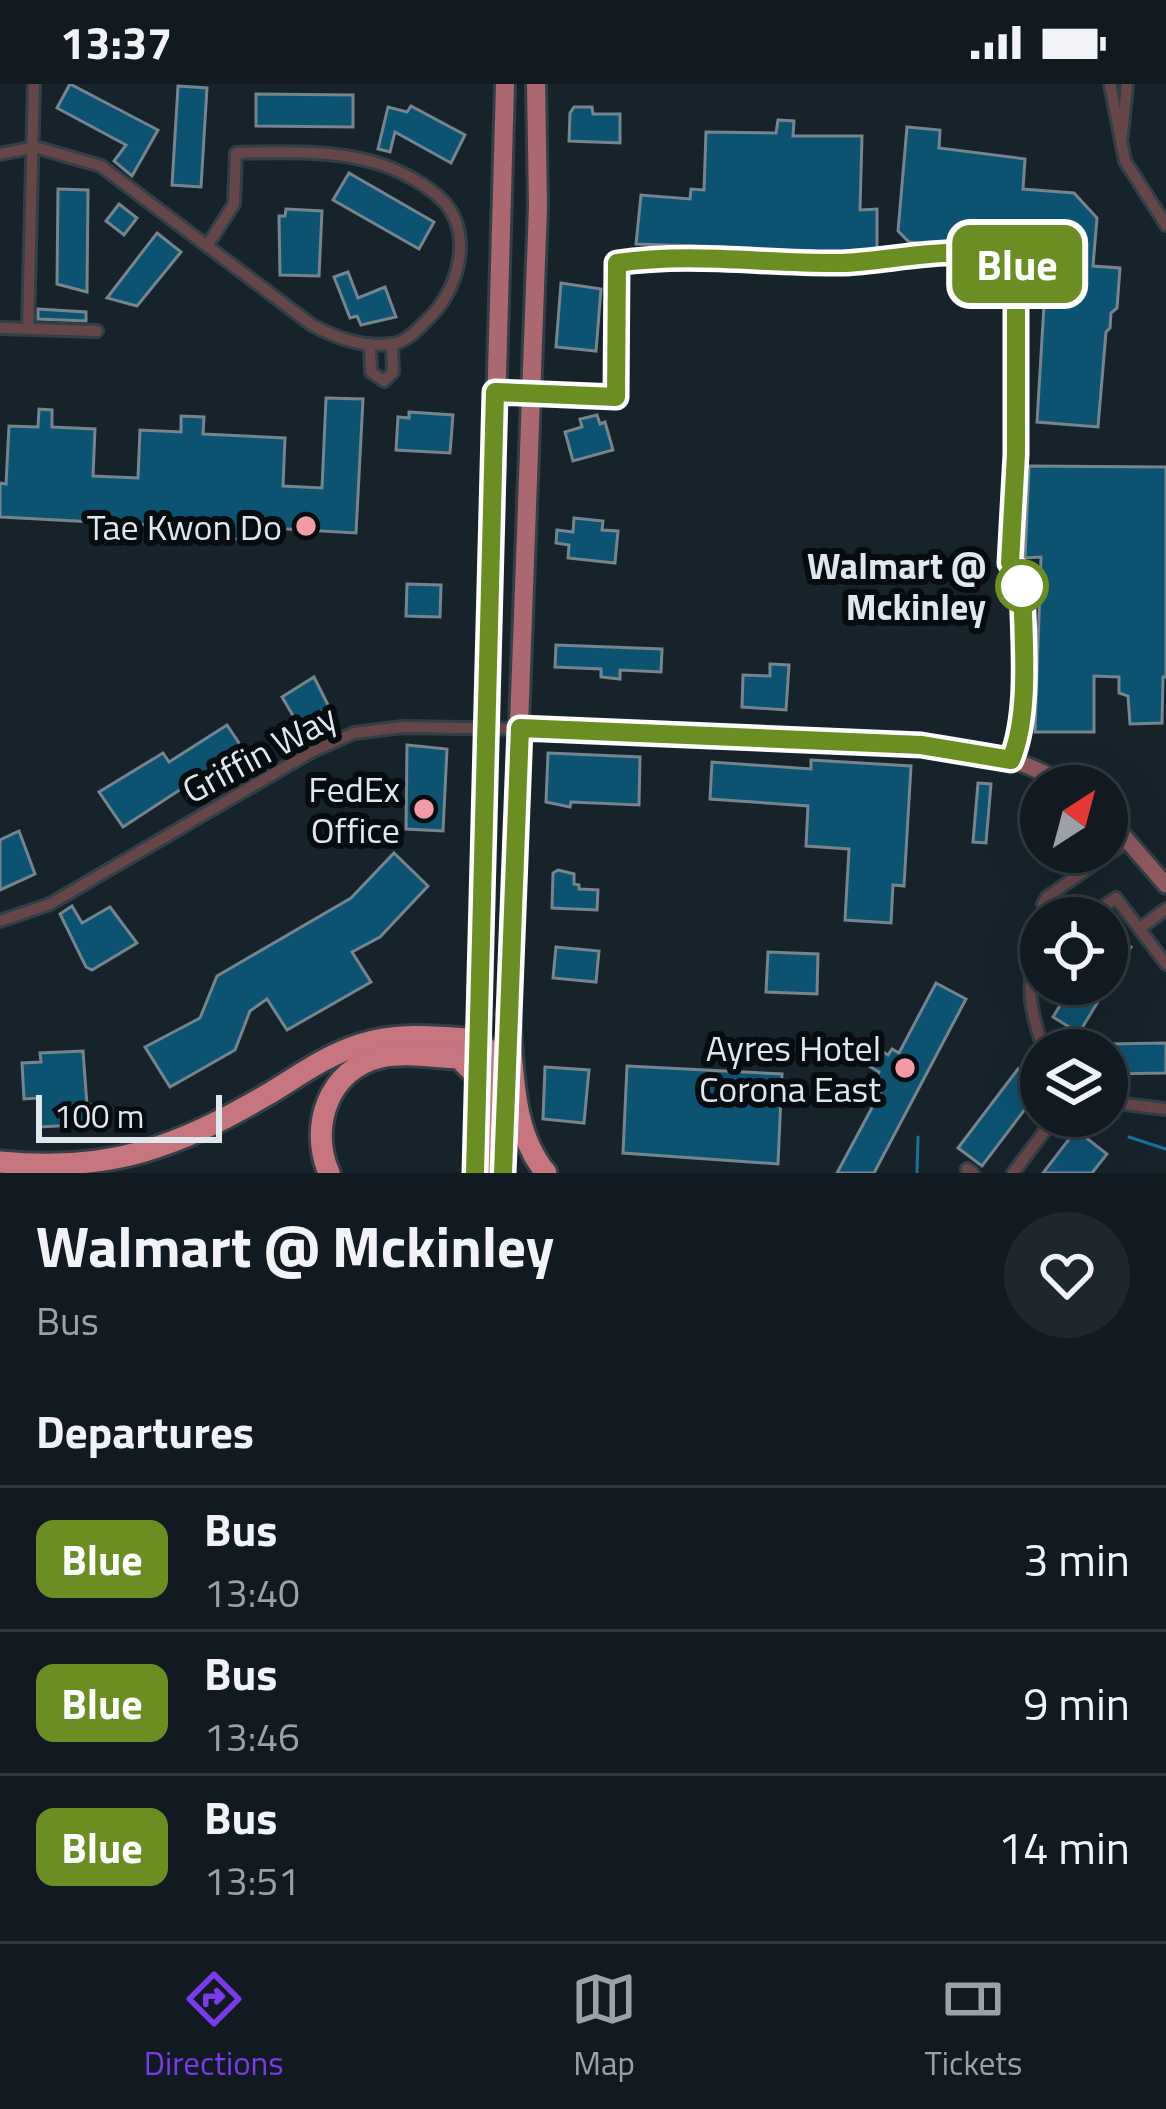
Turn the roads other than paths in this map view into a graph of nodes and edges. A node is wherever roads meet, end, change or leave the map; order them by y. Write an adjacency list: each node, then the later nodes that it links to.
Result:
1 (34, 84): 7 (street)
2 (505, 84): 16 (main road)
3 (536, 84): 17 (main road)
4 (1110, 84): 6 (street)
5 (1127, 84): 6 (street)
6 (1121, 139): 9 (street)
7 (35, 147): 8 (street); 10 (street); 12 (street)
8 (0, 154)
9 (1166, 225)
10 (207, 246): 14 (street); 15 (street)
11 (0, 328): 12 (street)
12 (28, 328): 13 (street)
13 (97, 331)
14 (370, 344): 15 (street); 15 (street)
15 (392, 344)
16 (485, 728): 17 (street, Griffin Way); 24 (street, Griffin Way); 28 (main road)
17 (520, 728): 18 (street, Griffin Way); 27 (main road)
18 (1025, 765)
19 (1130, 839): 20 (street); 21 (street)
20 (1166, 885)
21 (1047, 897)
22 (1166, 909): 25 (street)
23 (1128, 914): 25 (street)
24 (0, 921)
25 (1139, 929): 26 (street)
26 (1166, 964)
27 (508, 1013): 37 (main road); 38 (highway)
28 (478, 1040): 29 (main road); 33 (highway); 36 (highway)
29 (478, 1078): 34 (highway); 35 (main road)
30 (1128, 1104): 31 (street)
31 (1166, 1109)
32 (1040, 1137): 39 (street)
33 (0, 1162)
34 (329, 1173)
35 (476, 1173)
36 (490, 1173)
37 (503, 1173)
38 (546, 1173)
39 (1012, 1173)

